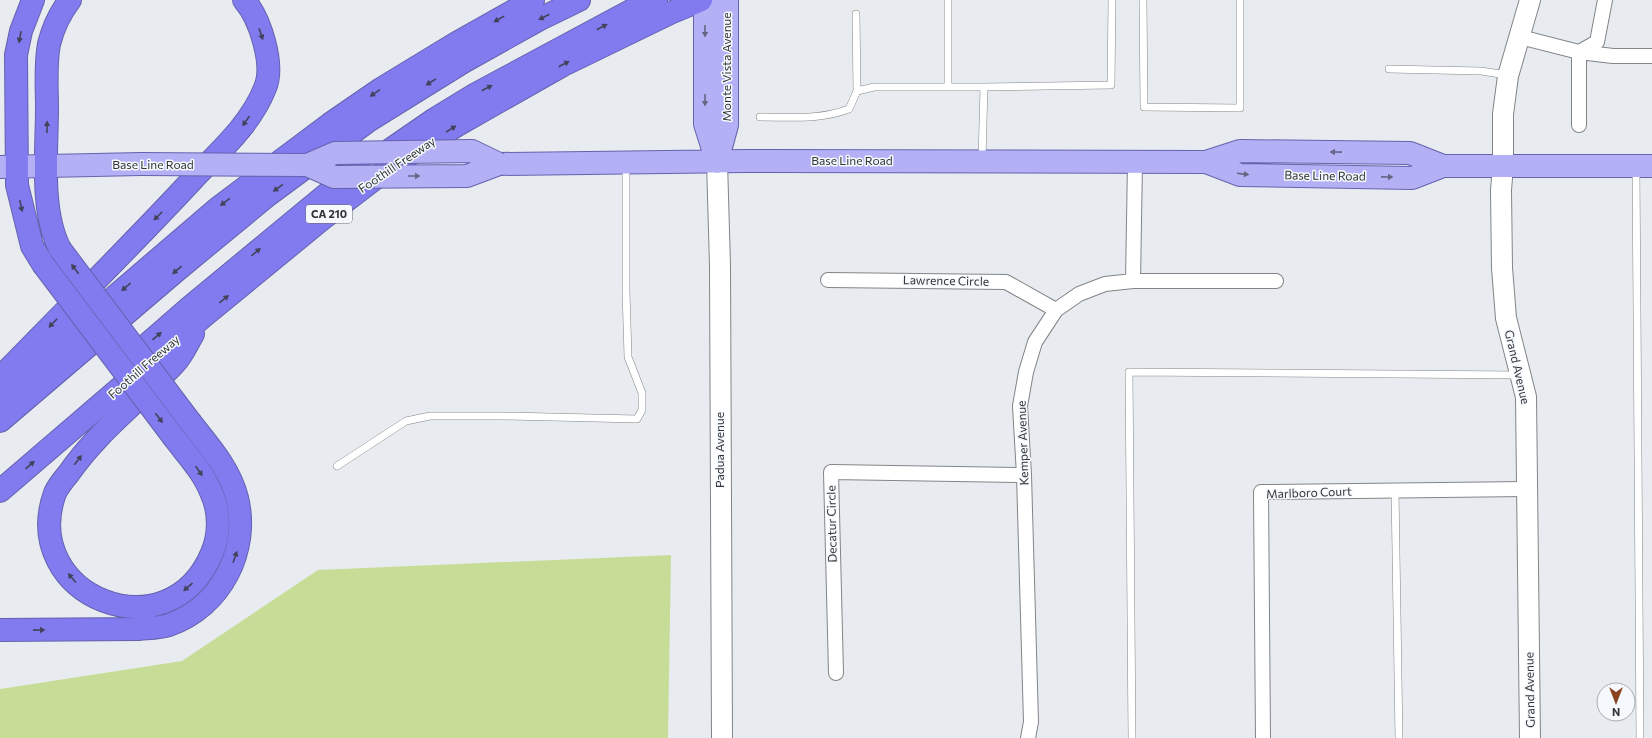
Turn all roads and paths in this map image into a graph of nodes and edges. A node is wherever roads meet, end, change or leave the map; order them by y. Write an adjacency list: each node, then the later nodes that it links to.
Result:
1 (33, 0): 34 (highway, one-way to 34)
2 (70, 0): 31 (highway, one-way to 2)
3 (244, 0): 41 (highway, one-way to 41)
4 (533, 0): 42 (highway, one-way to 42)
5 (579, 0): 43 (highway, one-way to 43)
6 (656, 0): 45 (highway, one-way to 6)
7 (701, 0): 39 (highway, Foothill Freeway / CA 210, one-way to 7)
8 (705, 0): 28 (main road, Monte Vista Avenue, one-way to 28)
9 (727, 0): 28 (main road, Monte Vista Avenue)
10 (948, 0): 22 (lane)
11 (1112, 0): 23 (lane)
12 (1143, 0): 13 (lane)
13 (1240, 0)
14 (1530, 0): 17 (street, Grand Avenue)
15 (1605, 0): 18 (street)
16 (856, 14): 24 (lane)
17 (1520, 37): 18 (street); 21 (street, Grand Avenue)
18 (1579, 52): 19 (street); 26 (street)
19 (1652, 56)
20 (1389, 69): 21 (lane)
21 (1508, 76): 32 (street, Grand Avenue)
22 (948, 87): 23 (lane); 24 (lane)
23 (984, 87): 29 (lane)
24 (857, 91): 25 (lane)
25 (760, 117)
26 (1579, 125)
27 (626, 162): 28 (main road, Base Line Road); 31 (main road, Base Line Road, bridge); 44 (lane)
28 (718, 162): 29 (main road, Base Line Road); 52 (street, Padua Avenue)
29 (981, 162): 30 (main road, Base Line Road)
30 (1135, 162): 32 (main road, Base Line Road); 36 (street)
31 (47, 166): 34 (main road, Base Line Road); 50 (highway, one-way to 31, bridge)
32 (1503, 166): 33 (main road, Base Line Road); 40 (street, Grand Avenue)
33 (1644, 166): 58 (lane)
34 (8, 167): 39 (highway, one-way to 39, bridge)
35 (828, 280): 38 (street, Lawrence Circle)
36 (1133, 281): 37 (street, Kemper Avenue); 38 (street, Kemper Avenue)
37 (1276, 281)
38 (1056, 310): 46 (street, Kemper Avenue)
39 (205, 315): 49 (highway, Foothill Freeway / CA 210, one-way to 39)
40 (1521, 375): 47 (street, Grand Avenue); 54 (lane)
41 (0, 378)
42 (0, 395)
43 (0, 421)
44 (338, 466)
45 (0, 471)
46 (1024, 475): 51 (street, Decatur Circle); 53 (street, Kemper Avenue)
47 (1528, 489): 48 (street, Marlboro Court); 57 (street, Grand Avenue)
48 (1396, 490): 55 (street, Marlboro Court); 56 (lane)
49 (0, 491)
50 (0, 630)
51 (836, 673)
52 (722, 738)
53 (1028, 738)
54 (1132, 738)
55 (1263, 738)
56 (1399, 738)
57 (1530, 738)
58 (1640, 738)

